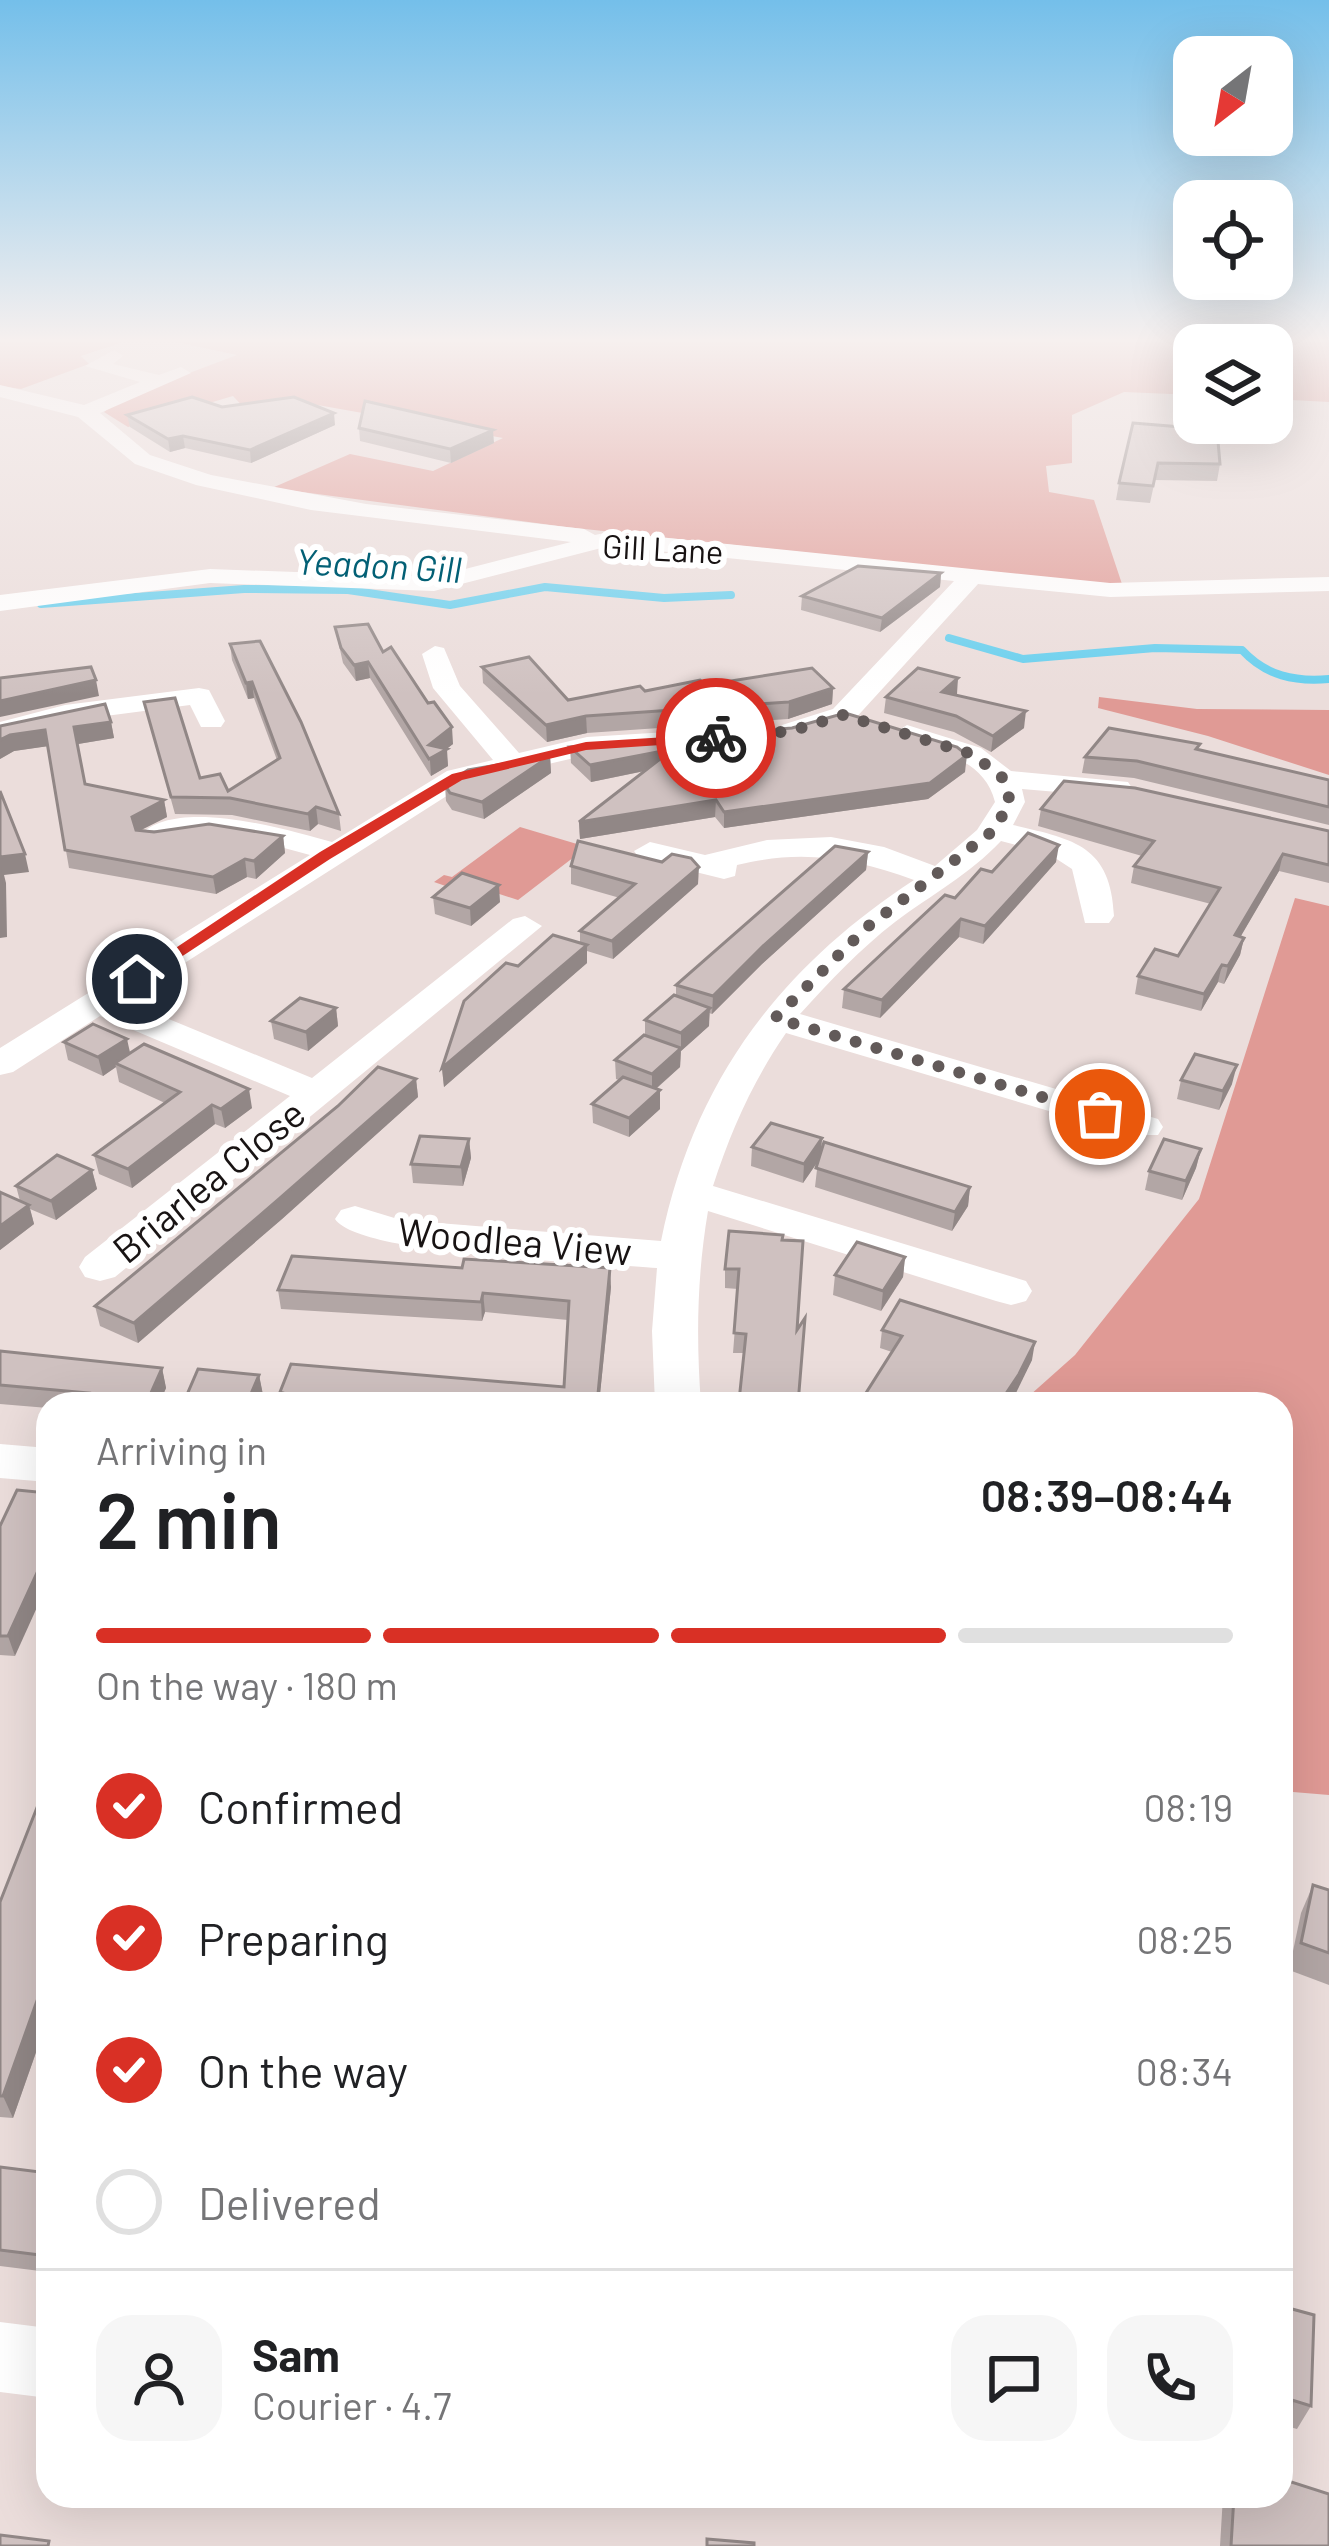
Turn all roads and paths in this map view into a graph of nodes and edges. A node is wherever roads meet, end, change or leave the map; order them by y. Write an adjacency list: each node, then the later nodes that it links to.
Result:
1 (142, 458): 2 (street)
2 (609, 539): 3 (street, Gill Lane); 5 (street, Gill Lane)
3 (973, 575): 4 (street, Gill Lane); 7 (street)
4 (1329, 584)
5 (0, 603)
6 (435, 654): 10 (street)
7 (843, 715): 10 (street); 11 (street)
8 (212, 721): 9 (street)
9 (0, 731)
10 (510, 761): 16 (street)
11 (1004, 779): 12 (street); 14 (street)
12 (1144, 793)
13 (160, 828): 16 (street)
14 (994, 830): 17 (street); 18 (street)
15 (650, 851): 17 (street)
16 (333, 852): 20 (street)
17 (935, 876): 21 (street)
18 (1097, 916)
19 (525, 926): 23 (street, Briarlea Close)
20 (100, 1004): 22 (street); 23 (street, Briarlea Close)
21 (775, 1018): 24 (street); 25 (street)
22 (0, 1064)
23 (315, 1093): 28 (street, Briarlea Close)
24 (1144, 1127)
25 (689, 1192): 27 (street); 29 (street)
26 (355, 1219): 27 (street, Woodlea View)
27 (677, 1256): 30 (street)
28 (100, 1268)
29 (1011, 1291)
30 (677, 1392)
31 (0, 1461): 32 (street)
32 (36, 1464)
33 (0, 2356): 34 (street)
34 (36, 2361)

